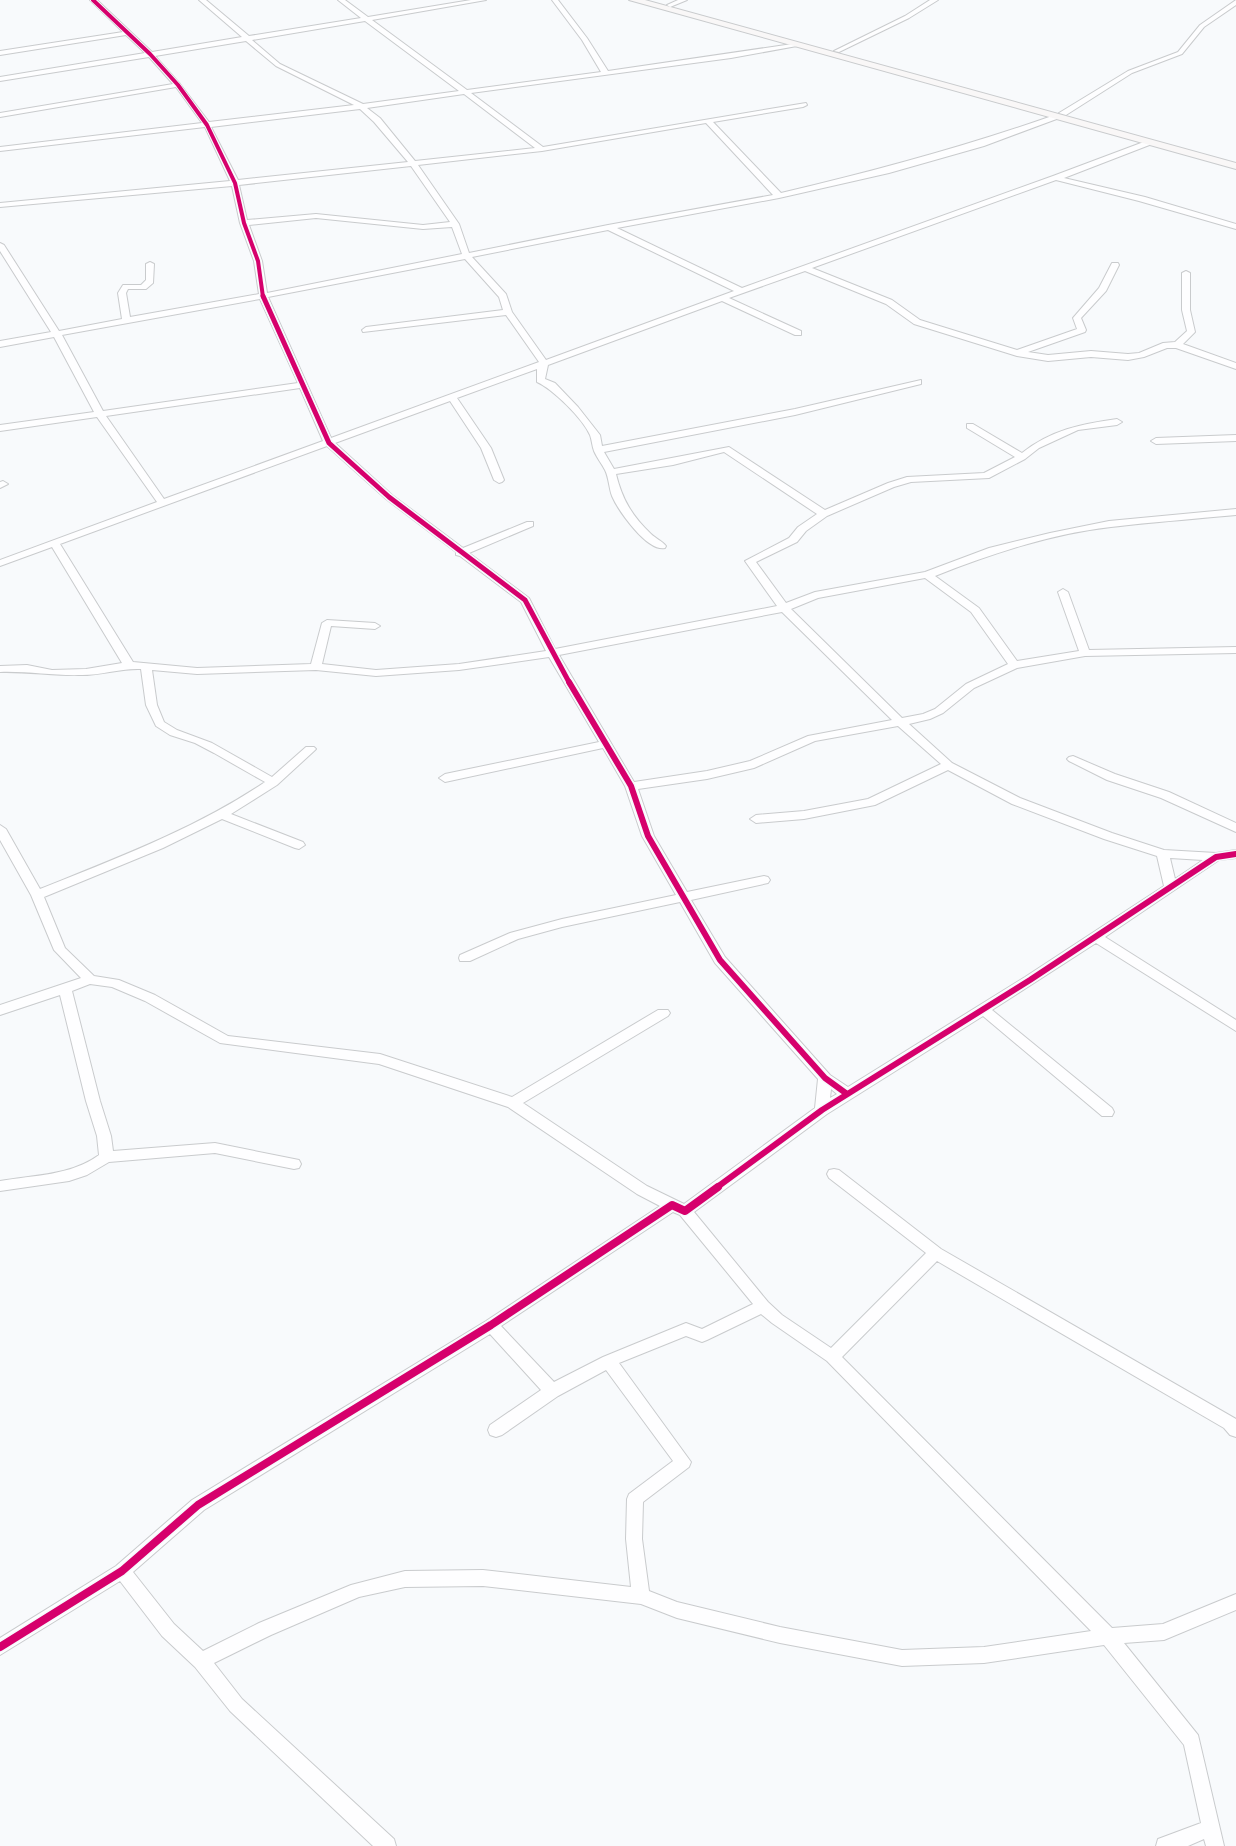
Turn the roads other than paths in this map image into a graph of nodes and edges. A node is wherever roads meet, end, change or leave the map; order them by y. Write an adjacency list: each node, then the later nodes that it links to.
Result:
1 (93, 0): 13 (street)
2 (202, 0): 14 (street)
3 (341, 0): 12 (street)
4 (483, 0): 12 (street)
5 (555, 0): 19 (street)
6 (634, 0): 15 (street)
7 (651, 0): 11 (street)
8 (684, 0): 11 (street)
9 (934, 0): 16 (street)
10 (1236, 2): 26 (street)
11 (670, 5): 16 (street)
12 (367, 20): 14 (street); 22 (street)
13 (128, 33): 17 (street); 18 (street)
14 (250, 40): 18 (street); 24 (street)
15 (797, 44): 19 (street); 23 (street)
16 (837, 50): 23 (street)
17 (0, 53)
18 (150, 54): 20 (street); 21 (street)
19 (605, 72): 22 (street)
20 (0, 79)
21 (178, 86): 27 (street); 29 (street)
22 (464, 91): 24 (street); 32 (street)
23 (1013, 101): 26 (street)
24 (360, 105): 29 (street); 34 (street)
25 (803, 105): 28 (street)
26 (1061, 115): 30 (street); 33 (street); 38 (street)
27 (0, 116)
28 (708, 121): 32 (street); 38 (street)
29 (207, 125): 31 (street); 37 (street)
30 (1149, 142): 35 (street); 36 (street)
31 (0, 149)
32 (542, 149): 34 (street)
33 (1236, 161)
34 (413, 163): 37 (street); 41 (street)
35 (1236, 166)
36 (1056, 178): 42 (street); 48 (street)
37 (236, 183): 39 (street); 40 (street)
38 (779, 196): 43 (street)
39 (0, 205)
40 (244, 223): 41 (street); 51 (street)
41 (455, 224): 45 (street)
42 (1236, 227)
43 (608, 228): 45 (street); 50 (street)
44 (0, 245): 57 (street)
45 (466, 255): 51 (street); 53 (street)
46 (150, 264): 54 (street)
47 (1115, 265): 60 (street)
48 (804, 268): 50 (street); 60 (street)
49 (1186, 272): 59 (street)
50 (742, 291): 52 (street)
51 (263, 296): 54 (street); 64 (street)
52 (722, 298): 56 (street); 61 (street)
53 (508, 312): 55 (street); 61 (street)
54 (127, 322): 57 (street)
55 (366, 330)
56 (798, 333)
57 (56, 334): 58 (street); 66 (street)
58 (0, 344)
59 (1177, 345): 60 (street); 62 (street)
60 (1017, 353)
61 (544, 363): 65 (street); 73 (street)
62 (1236, 366)
63 (918, 382): 73 (street)
64 (304, 385): 66 (street); 72 (street)
65 (452, 397): 72 (street); 76 (street)
66 (100, 414): 69 (street); 77 (street)
67 (1117, 422): 74 (street)
68 (970, 426): 74 (street)
69 (0, 428)
70 (1236, 438): 71 (street)
71 (1156, 441)
72 (329, 443): 77 (street); 83 (street)
73 (598, 450): 75 (street)
74 (1022, 457): 79 (street)
75 (611, 472): 79 (street); 82 (street)
76 (499, 480)
77 (162, 503): 81 (street)
78 (1236, 512): 85 (street)
79 (824, 514): 87 (street)
80 (530, 524): 83 (street)
81 (54, 543): 84 (street); 93 (street)
82 (661, 546)
83 (460, 553): 90 (street)
84 (0, 563)
85 (927, 575): 87 (street); 94 (street)
86 (1063, 592): 91 (street)
87 (784, 608): 90 (street); 98 (street)
88 (375, 626): 95 (street)
89 (1230, 650): 91 (street); 92 (street)
90 (552, 653): 95 (street); 99 (street)
91 (1085, 653): 94 (street)
92 (1236, 661)
93 (129, 665): 96 (street); 97 (street)
94 (1014, 665): 98 (street)
95 (316, 667): 96 (street)
96 (146, 668): 104 (street)
97 (0, 669)
98 (899, 721): 102 (street); 105 (street)
99 (607, 744): 103 (street); 105 (street)
100 (310, 749): 104 (street)
101 (1073, 758): 108 (street)
102 (948, 765): 107 (street); 111 (street)
103 (445, 778)
104 (273, 782): 106 (street)
105 (631, 786): 117 (street)
106 (222, 815): 110 (street); 116 (street)
107 (756, 819)
108 (1236, 828)
109 (0, 829): 116 (street)
110 (299, 846)
111 (1163, 854): 113 (street); 115 (street)
112 (1236, 854): 113 (street)
113 (1216, 857): 115 (street)
114 (764, 880): 117 (street)
115 (1170, 886): 118 (street)
116 (37, 895): 120 (street)
117 (682, 898): 119 (street); 126 (street)
118 (1096, 937): 122 (street); 125 (street)
119 (465, 958)
120 (90, 980): 121 (street); 128 (street)
121 (65, 988): 123 (street); 131 (street)
122 (983, 1009): 127 (street); 130 (street)
123 (0, 1010)
124 (663, 1012): 128 (street)
125 (1236, 1026)
126 (824, 1078): 127 (street); 129 (street)
127 (848, 1094): 129 (street)
128 (513, 1103): 135 (street)
129 (822, 1110): 135 (street)
130 (1107, 1112)
131 (106, 1157): 132 (street); 134 (street)
132 (294, 1164)
133 (834, 1174): 136 (street)
134 (0, 1186)
135 (679, 1208): 137 (street); 138 (street)
136 (936, 1253): 139 (street); 143 (street)
137 (763, 1306): 139 (street); 140 (street)
138 (491, 1325): 141 (street); 144 (street)
139 (832, 1357): 147 (street)
140 (608, 1361): 141 (street); 145 (street)
141 (552, 1391): 142 (street)
142 (496, 1430)
143 (1236, 1430)
144 (122, 1571): 148 (street); 149 (street)
145 (641, 1596): 147 (street); 149 (street)
146 (1236, 1602): 147 (street)
147 (1108, 1636): 150 (street)
148 (0, 1647)
149 (201, 1661): 151 (street)
150 (1210, 1828): 152 (street); 153 (street)
151 (387, 1846)
152 (1165, 1846)
153 (1215, 1846)

